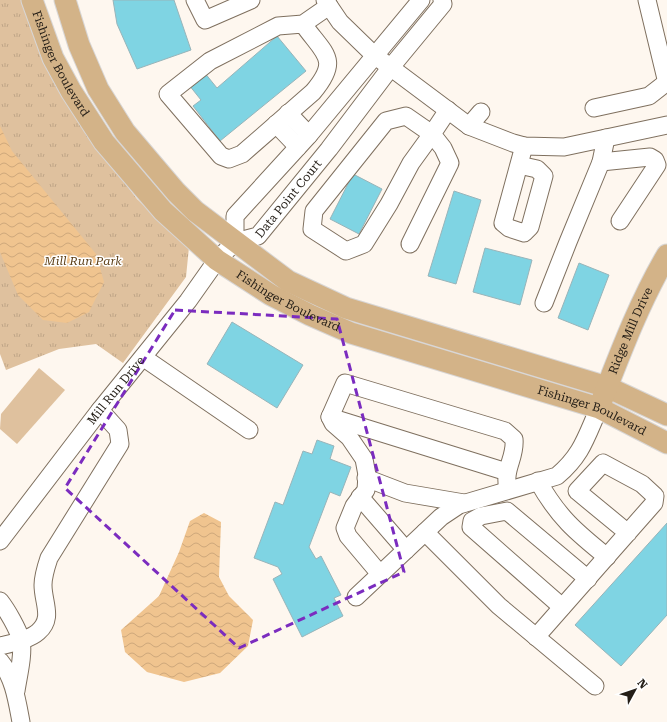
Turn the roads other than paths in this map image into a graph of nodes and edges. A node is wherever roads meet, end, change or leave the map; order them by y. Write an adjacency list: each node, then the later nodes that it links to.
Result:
1 (32, 0): 29 (main road, Fishinger Boulevard)
2 (65, 0): 26 (main road, Fishinger Boulevard)
3 (196, 0): 4 (street)
4 (251, 0)
5 (421, 0): 10 (street, Data Point Court)
6 (442, 0): 11 (street, Data Point Court)
7 (647, 0): 12 (street)
8 (327, 3): 9 (street); 10 (street)
9 (302, 24): 16 (street); 16 (street)
10 (374, 55): 11 (street); 21 (street, Data Point Court)
11 (391, 67): 14 (street); 26 (street, Data Point Court)
12 (666, 77): 13 (street)
13 (594, 108)
14 (448, 110): 18 (street); 19 (street)
15 (481, 112): 18 (street)
16 (282, 119): 21 (street)
17 (667, 125): 20 (street)
18 (469, 126): 22 (street)
19 (432, 134): 19 (street); 27 (street)
20 (606, 138): 22 (street); 23 (street)
21 (303, 141): 26 (street, Data Point Court)
22 (524, 146): 24 (street)
23 (601, 162): 25 (street); 30 (street)
24 (519, 164)
25 (620, 222)
26 (235, 242): 29 (street, Mill Run Drive); 32 (main road, Fishinger Boulevard)
27 (410, 244)
28 (667, 255): 32 (main road, Ridge Mill Drive)
29 (217, 260): 31 (street, Mill Run Drive); 33 (main road, Fishinger Boulevard)
30 (544, 304)
31 (144, 358): 34 (street, Mill Run Drive); 37 (street)
32 (607, 387): 33 (main road, Ridge Mill Drive); 35 (main road, Fishinger Boulevard)
33 (599, 408): 38 (main road, Fishinger Boulevard); 41 (street)
34 (100, 410): 47 (street, Mill Run Drive); 56 (street)
35 (667, 415)
36 (330, 417): 39 (street); 39 (street); 40 (street)
37 (249, 430)
38 (667, 443)
39 (507, 472): 42 (street)
40 (366, 478): 43 (street); 44 (street)
41 (538, 481): 42 (street); 49 (street)
42 (508, 490): 44 (street)
43 (360, 497): 48 (street); 50 (street)
44 (464, 503): 45 (street)
45 (425, 532): 48 (street); 55 (street)
46 (628, 533): 46 (street); 49 (street)
47 (0, 541)
48 (406, 550): 50 (street)
49 (607, 557): 51 (street)
50 (380, 574): 52 (street)
51 (588, 579): 54 (street); 54 (street)
52 (356, 597)
53 (0, 601): 56 (street)
54 (562, 607): 55 (street)
55 (536, 637): 59 (street)
56 (21, 640): 57 (street); 60 (street)
57 (0, 646)
58 (0, 661): 60 (street)
59 (595, 686)
60 (16, 691): 61 (street)
61 (21, 722)

